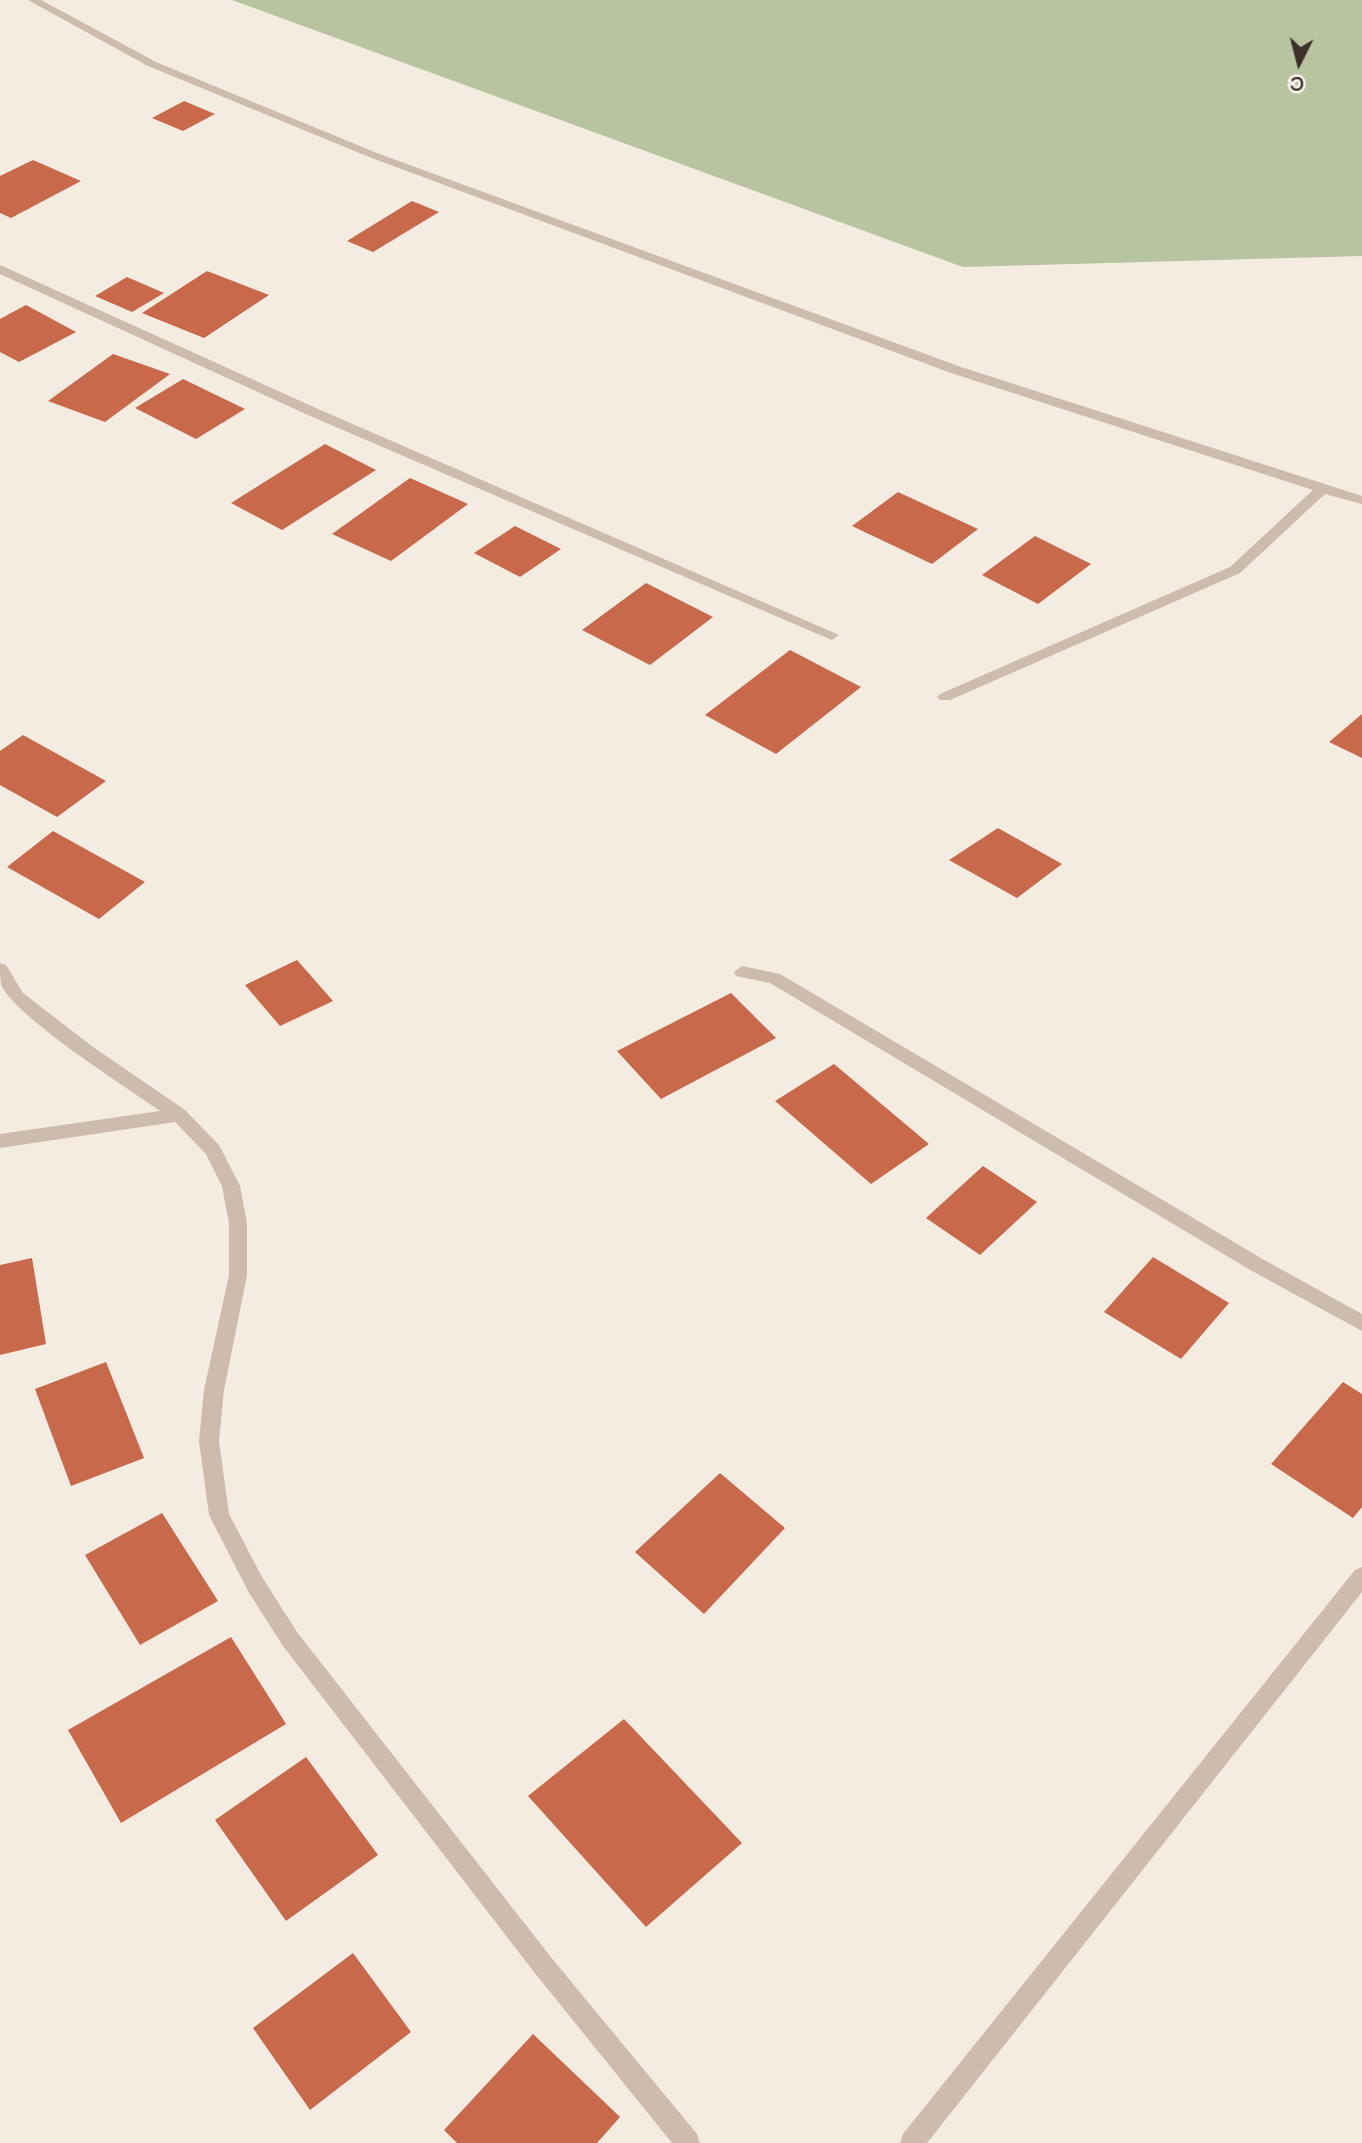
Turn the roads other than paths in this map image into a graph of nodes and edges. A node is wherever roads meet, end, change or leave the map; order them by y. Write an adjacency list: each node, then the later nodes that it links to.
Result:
1 (33, 0): 3 (street)
2 (0, 269): 5 (street)
3 (1322, 489): 4 (street); 6 (street)
4 (1362, 500)
5 (832, 635)
6 (945, 696)
7 (0, 969): 9 (street)
8 (742, 972): 11 (street)
9 (179, 1115): 10 (street); 13 (street)
10 (0, 1141)
11 (1362, 1322)
12 (1362, 1576): 14 (street)
13 (688, 2143)
14 (912, 2143)

